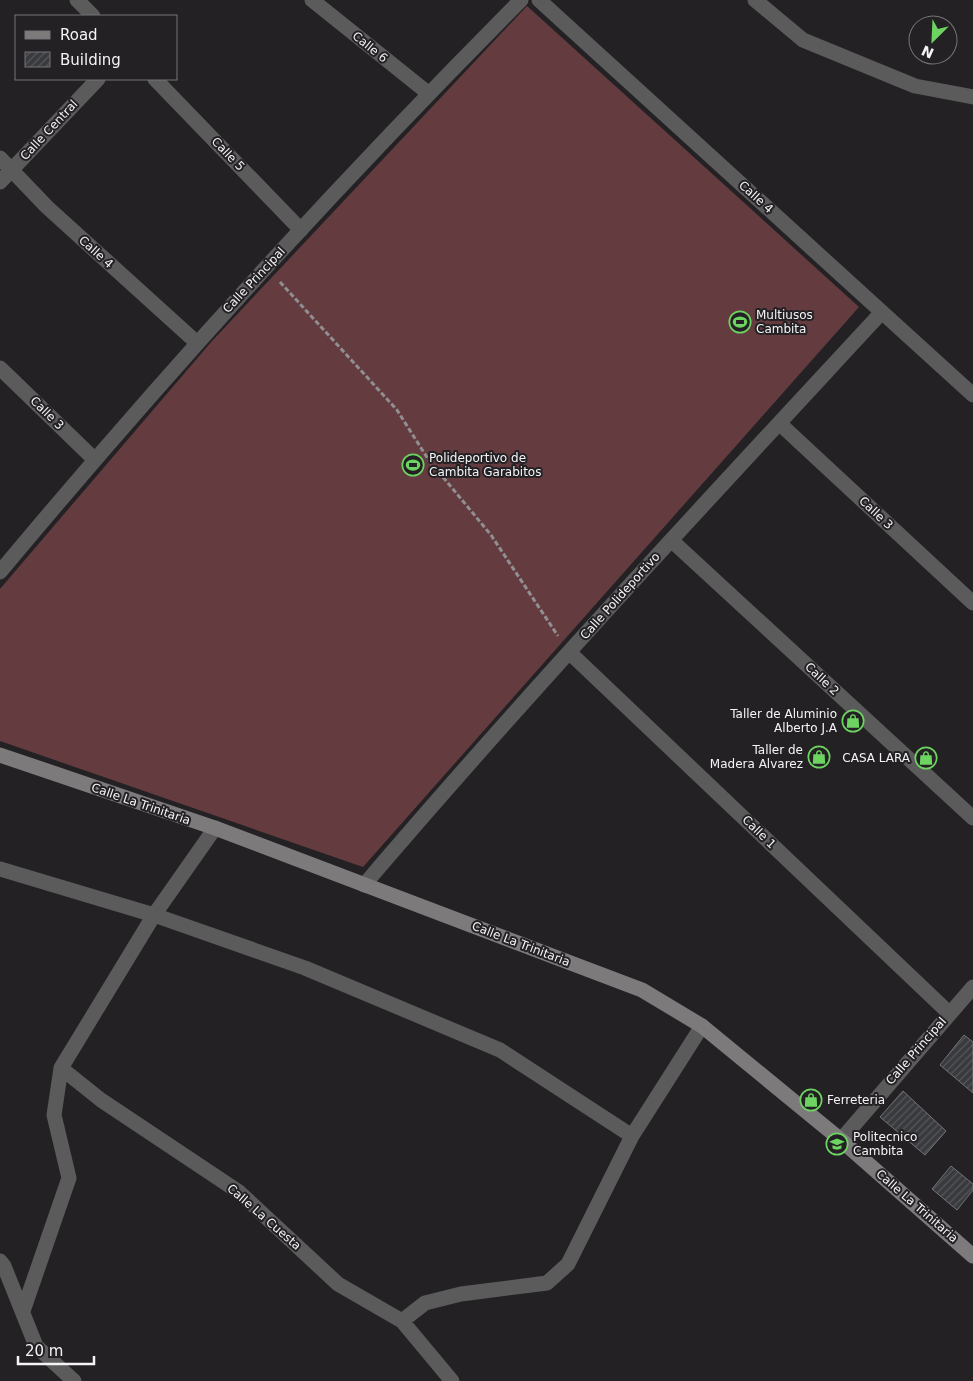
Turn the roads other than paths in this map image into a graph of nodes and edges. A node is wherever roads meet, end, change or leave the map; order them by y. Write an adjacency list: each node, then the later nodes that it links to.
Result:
1 (77, 0): 6 (street)
2 (312, 0): 9 (street, Calle 6)
3 (521, 0): 9 (street, Calle Principal)
4 (539, 0): 15 (street, Calle 4)
5 (755, 0): 10 (street)
6 (92, 15)
7 (97, 80): 12 (street, Calle Central)
8 (157, 80): 14 (street, Calle 5)
9 (428, 94): 14 (street, Calle Principal)
10 (973, 97)
11 (0, 158): 12 (street, Calle 4)
12 (11, 170): 13 (street, Calle Central); 16 (street, Calle 4)
13 (0, 182)
14 (301, 230): 16 (street, Calle Principal)
15 (882, 312): 18 (street, Calle 4); 19 (street, Calle Polideportivo)
16 (196, 342): 20 (street, Calle Principal)
17 (0, 368): 20 (street, Calle 3)
18 (973, 395)
19 (779, 423): 21 (street, Calle Polideportivo); 23 (street, Calle 3)
20 (94, 459): 22 (street, Calle Principal)
21 (670, 540): 24 (street, Calle Polideportivo); 26 (street, Calle 2)
22 (0, 572)
23 (973, 603)
24 (569, 652): 29 (street, Calle Polideportivo); 32 (street, Calle 1)
25 (0, 755): 27 (main road, Calle La Trinitaria)
26 (973, 818)
27 (214, 828): 29 (main road, Calle La Trinitaria); 30 (street)
28 (0, 869): 30 (street)
29 (364, 885): 33 (main road, Calle La Trinitaria)
30 (154, 915): 34 (street); 35 (street)
31 (973, 987): 32 (street, Calle Principal)
32 (949, 1013): 36 (street, Calle Principal)
33 (702, 1026): 35 (street); 36 (main road, Calle La Trinitaria)
34 (61, 1068): 39 (street); 40 (street, Calle La Cuesta)
35 (632, 1136): 40 (street)
36 (841, 1140): 37 (main road, Calle La Trinitaria)
37 (973, 1256)
38 (0, 1261): 39 (street)
39 (23, 1311): 41 (street)
40 (402, 1321): 42 (street, Calle La Cuesta)
41 (74, 1381)
42 (452, 1381)

